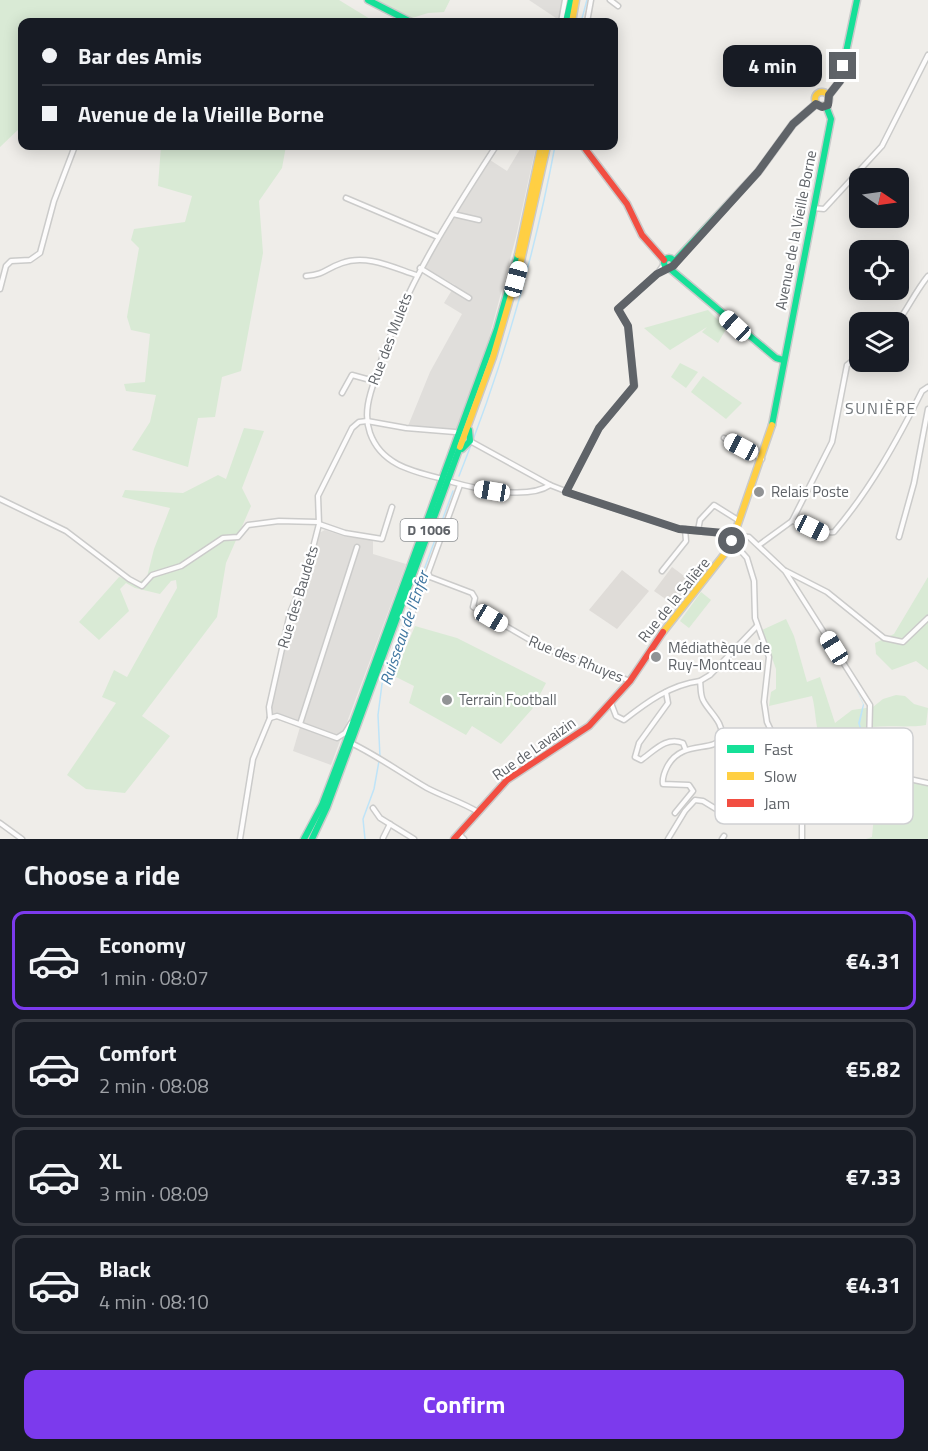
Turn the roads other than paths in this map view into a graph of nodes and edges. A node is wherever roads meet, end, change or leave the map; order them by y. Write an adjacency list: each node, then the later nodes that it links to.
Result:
1 (368, 0): 9 (main road)
2 (565, 0): 10 (street)
3 (571, 0): 11 (main road)
4 (576, 0): 12 (main road)
5 (591, 0): 13 (street)
6 (610, 0): 8 (street)
7 (857, 0): 15 (main road, Avenue de la Vieille Borne)
8 (618, 6)
9 (403, 18)
10 (564, 18)
11 (565, 18)
12 (573, 18)
13 (587, 18)
14 (928, 55): 24 (street)
15 (829, 95): 16 (main road, Avenue de la Vieille Borne); 17 (main road, Avenue de la Vieille Borne)
16 (816, 104): 17 (main road); 28 (main road)
17 (826, 106): 24 (main road, Avenue de la Vieille Borne)
18 (73, 150): 33 (street)
19 (493, 150): 25 (street, Rue des Mulets)
20 (540, 150): 43 (main road, D 1006)
21 (547, 150): 42 (main road, D 1006)
22 (586, 150): 28 (main road)
23 (346, 198): 27 (street)
24 (813, 208): 36 (main road, Avenue de la Vieille Borne)
25 (453, 214): 26 (street); 27 (street, Rue des Mulets)
26 (479, 220)
27 (438, 237): 29 (street, Rue des Mulets)
28 (669, 263): 36 (main road); 55 (street)
29 (420, 268): 30 (street, Rue des Mulets); 34 (street)
30 (416, 275): 31 (street); 38 (street, Rue des Mulets)
31 (306, 276)
32 (928, 276): 35 (street)
33 (0, 289)
34 (468, 298)
35 (905, 312)
36 (783, 360): 49 (main road, Rue de la Salière)
37 (849, 363): 59 (street)
38 (374, 381): 40 (street); 44 (street, Rue des Mulets)
39 (928, 387): 59 (street)
40 (342, 393)
41 (928, 409): 64 (street)
42 (472, 415): 48 (main road); 50 (main road, D 1006)
43 (464, 420): 45 (street); 47 (main road, D 1006)
44 (367, 421): 45 (street); 51 (street); 60 (street, Rue des Baudets)
45 (455, 432): 47 (street)
46 (724, 438): 49 (street)
47 (457, 441): 78 (main road, D 1006)
48 (473, 443): 50 (main road); 54 (street)
49 (760, 457): 58 (main road, Rue de la Salière)
50 (453, 465): 84 (main road, D 1006)
51 (439, 478)
52 (452, 482): 53 (street)
53 (460, 485): 54 (street); 70 (street)
54 (550, 485): 55 (street)
55 (566, 492): 61 (street)
56 (0, 499): 60 (street)
57 (392, 507): 60 (street)
58 (738, 520): 62 (street); 63 (main road, Rue de la Salière)
59 (792, 521): 66 (street)
60 (318, 523): 79 (street, Rue des Baudets)
61 (685, 529): 62 (street); 68 (street)
62 (698, 531): 63 (street)
63 (735, 534): 65 (main road, Rue de la Salière); 66 (street)
64 (899, 537)
65 (732, 541): 72 (street); 74 (main road, Rue de la Salière)
66 (759, 545): 69 (street)
67 (357, 547): 80 (street)
68 (662, 571)
69 (785, 571): 71 (street); 83 (street)
70 (428, 573): 73 (street); 74 (street, Rue des Rhuyes)
71 (928, 618)
72 (757, 626): 75 (street); 82 (street)
73 (390, 670)
74 (630, 681): 77 (main road, Rue de Lavaizin)
75 (700, 681): 76 (street); 81 (street)
76 (666, 692): 77 (street); 86 (street)
77 (611, 703): 91 (main road, Rue de Lavaizin)
78 (357, 711): 80 (street); 99 (main road, D 1006)
79 (270, 718): 80 (street); 98 (street, Rue des Baudets)
80 (300, 724)
81 (720, 728)
82 (771, 728)
83 (869, 728)
84 (351, 743): 91 (street); 100 (main road, D 1006)
85 (715, 744): 86 (street)
86 (685, 748): 92 (street)
87 (913, 780): 88 (street)
88 (928, 783)
89 (373, 808): 94 (street)
90 (715, 808): 102 (street)
91 (478, 812): 95 (main road, Rue de Lavaizin)
92 (675, 813)
93 (0, 823): 97 (street)
94 (390, 824): 96 (street); 101 (street)
95 (459, 837)
96 (383, 838)
97 (22, 839)
98 (240, 839)
99 (304, 839)
100 (312, 839)
101 (414, 839)
102 (668, 839)

